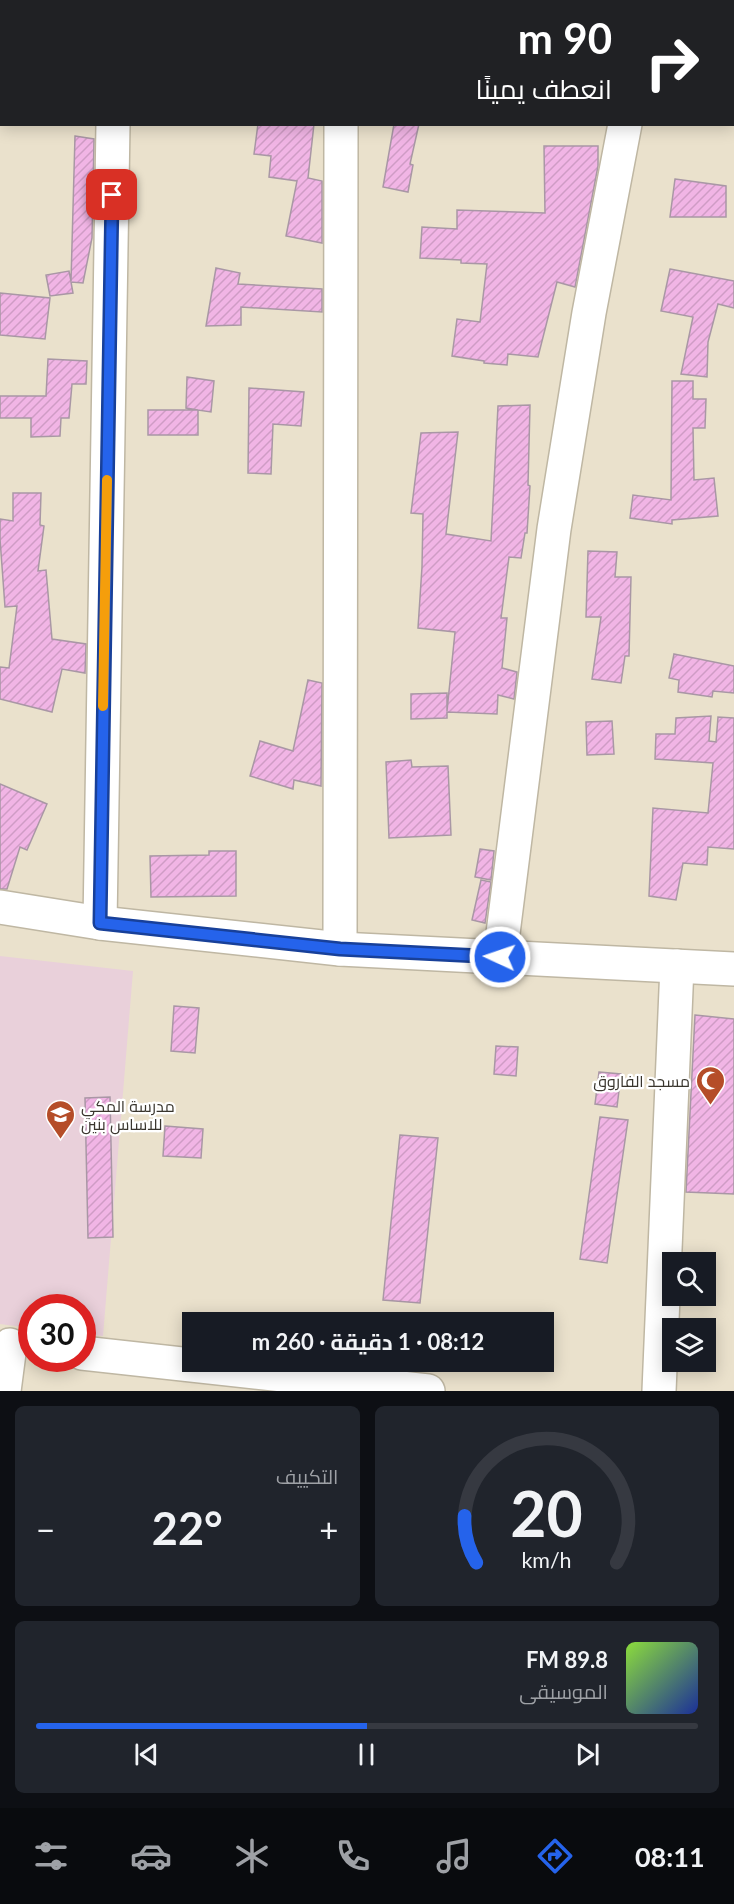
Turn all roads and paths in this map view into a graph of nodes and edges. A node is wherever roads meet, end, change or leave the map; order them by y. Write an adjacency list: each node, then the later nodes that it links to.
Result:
1 (113, 126): 5 (street)
2 (341, 126): 6 (street)
3 (625, 126): 7 (street)
4 (0, 907): 5 (street)
5 (100, 923): 6 (street)
6 (340, 949): 7 (street)
7 (500, 957): 8 (street)
8 (677, 966): 9 (street); 14 (street)
9 (734, 969)
10 (14, 1346): 12 (street)
11 (96, 1355): 13 (street)
12 (4, 1391)
13 (428, 1391)
14 (659, 1391)

